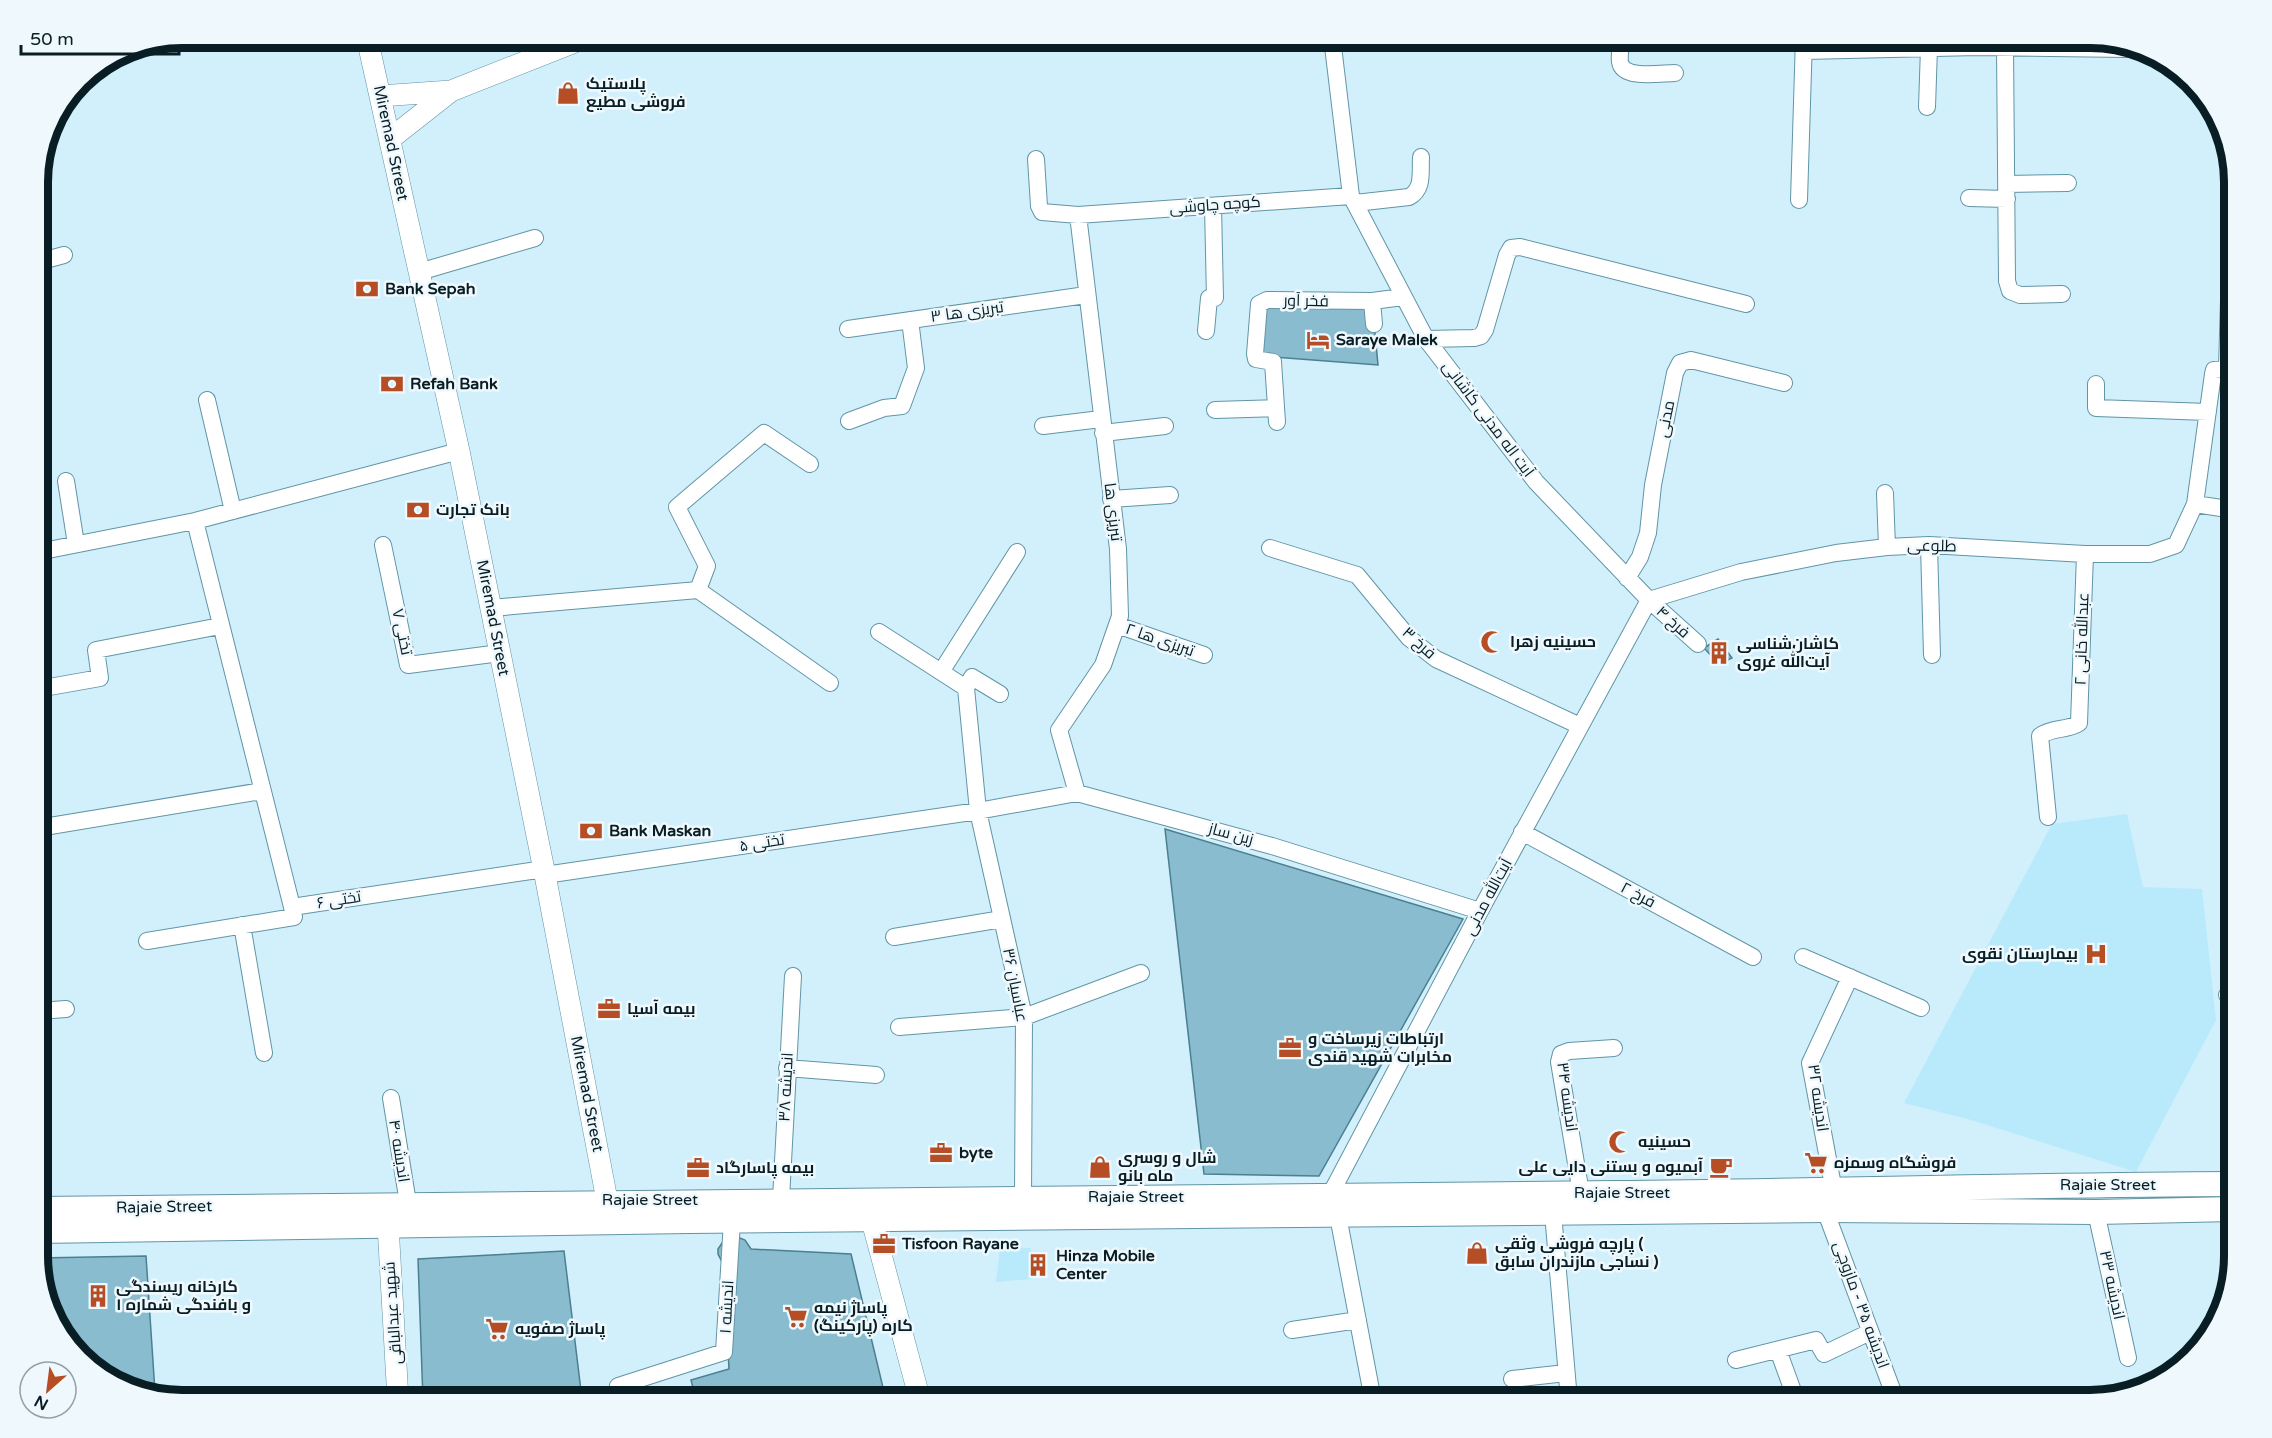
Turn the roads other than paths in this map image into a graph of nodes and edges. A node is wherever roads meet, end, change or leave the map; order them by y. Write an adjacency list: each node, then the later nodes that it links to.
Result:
1 (369, 48): 12 (street, Miremad Street)
2 (560, 48): 11 (street)
3 (1333, 48): 20 (street, آیت اله مدنی کاشانی)
4 (1621, 48): 10 (street)
5 (1804, 48): 21 (street)
6 (1929, 48): 13 (street)
7 (2005, 48): 18 (street)
8 (2066, 48): 9 (street)
9 (2102, 49)
10 (1674, 73)
11 (451, 91): 12 (street); 14 (street)
12 (380, 96): 14 (street, Miremad Street)
13 (1927, 107)
14 (390, 139): 27 (street, Miremad Street)
15 (1421, 157): 20 (street, کوچه چاوشی)
16 (1036, 159): 23 (street, کوچه چاوشی)
17 (2068, 183): 18 (street)
18 (2007, 191): 19 (street); 28 (street)
19 (1969, 198)
20 (1353, 199): 22 (street, کوچه چاوشی); 30 (street, آیت اله مدنی کاشانی)
21 (1799, 200)
22 (1213, 206): 23 (street, کوچه چاوشی); 36 (street)
23 (1078, 215): 29 (street, تبریزی ها)
24 (535, 238): 27 (street)
25 (64, 255): 26 (street)
26 (48, 259)
27 (419, 272): 48 (street, Miremad Street)
28 (2062, 294)
29 (1086, 295): 33 (street, تبریزی ها ۳); 46 (street, تبریزی ها)
30 (1403, 297): 31 (street, فخر آور); 37 (street, آیت اله مدنی کاشانی)
31 (1372, 301): 34 (street); 42 (street, فخر آور)
32 (1746, 304): 37 (street)
33 (910, 320): 35 (street, تبریزی ها ۳); 44 (street)
34 (1374, 324)
35 (848, 329)
36 (1206, 331)
37 (1426, 339): 66 (street, آیت اله مدنی کاشانی)
38 (2224, 369): 43 (street, طلوعی)
39 (1784, 383): 66 (street, مدنی)
40 (2096, 384): 43 (street)
41 (207, 400): 56 (street)
42 (1215, 410)
43 (2208, 412): 54 (street, طلوعی)
44 (849, 422)
45 (1043, 426): 46 (street)
46 (1102, 426): 47 (street); 53 (street, تبریزی ها)
47 (1165, 426)
48 (459, 451): 56 (street); 69 (street, Miremad Street)
49 (810, 464): 67 (street)
50 (66, 481): 58 (street)
51 (1885, 493): 61 (street)
52 (1170, 495): 53 (street)
53 (1111, 499): 70 (street, تبریزی ها)
54 (2195, 504): 55 (street); 65 (street, طلوعی)
55 (2224, 508)
56 (233, 511): 57 (street)
57 (195, 521): 58 (street); 71 (street)
58 (76, 544): 63 (street)
59 (1929, 544): 61 (street, طلوعی); 65 (street, طلوعی); 75 (street)
60 (383, 545): 74 (street, تختی ۷)
61 (1887, 547): 68 (street, طلوعی)
62 (1270, 548): 82 (street, فرخ ۳)
63 (48, 550)
64 (1017, 552): 77 (street)
65 (2085, 554): 86 (street, عبدالله خانی ۲)
66 (1627, 578): 68 (street, آیت اله مدنی کاشانی)
67 (698, 590): 69 (street); 78 (street)
68 (1648, 600): 73 (street, فرخ ۴); 82 (street, آیت‌الله مدنی)
69 (491, 608): 74 (street, Miremad Street)
70 (1117, 625): 76 (street, تبریزی ها ۲); 84 (street, تبریزی ها)
71 (220, 626): 79 (street); 83 (street)
72 (879, 632): 77 (street)
73 (1698, 644)
74 (500, 653): 89 (street, Miremad Street)
75 (1932, 655)
76 (1204, 656)
77 (941, 672): 80 (street)
78 (830, 683)
79 (48, 687)
80 (966, 688): 81 (street); 85 (street, عباسیان ۳۶)
81 (1000, 694)
82 (1580, 726): 88 (street, آیت‌الله مدنی)
83 (262, 792): 87 (street); 90 (street)
84 (1077, 793): 85 (street, زین ساز); 91 (street, زین ساز)
85 (978, 811): 89 (street, تختی ۵); 92 (street, عباسیان ۳۶)
86 (2048, 817)
87 (48, 826)
88 (1522, 832): 91 (street, آیت‌الله مدنی); 96 (street, فرخ ۲)
89 (544, 872): 90 (street, تختی ۶); 116 (street, Miremad Street)
90 (292, 907): 93 (street, تختی ۶)
91 (1480, 911): 119 (street, آیت‌الله مدنی)
92 (1002, 919): 94 (street); 104 (street, عباسیان ۳۶)
93 (242, 925): 95 (street, تختی ۶); 107 (street)
94 (894, 937)
95 (147, 940)
96 (1753, 957)
97 (1803, 957): 100 (street)
98 (1141, 973): 104 (street)
99 (793, 976): 108 (street, اندیشه ۳۸)
100 (1850, 977): 101 (street); 117 (street, اندیشه ۳۲)
101 (1921, 1008)
102 (66, 1009): 103 (street)
103 (48, 1010)
104 (1024, 1017): 105 (street); 114 (street, عباسیان ۳۶)
105 (899, 1027)
106 (1614, 1048): 113 (street, اندیشه ۳۴)
107 (264, 1053)
108 (787, 1068): 109 (street); 115 (street, اندیشه ۳۸)
109 (876, 1075)
110 (391, 1098): 118 (street, اندیشه ۴۰)
111 (2224, 1184): 112 (main road, Rajaie Street)
112 (2046, 1185): 117 (main road, Rajaie Street); 121 (main road)
113 (1581, 1193): 117 (main road, Rajaie Street); 119 (main road, Rajaie Street)
114 (1023, 1198): 115 (main road, Rajaie Street); 119 (main road, Rajaie Street)
115 (781, 1199): 116 (main road, Rajaie Street)
116 (607, 1200): 118 (main road, Rajaie Street)
117 (1830, 1201): 121 (main road, Rajaie Street); 123 (main road, Rajaie Street); 131 (street, اندیشه ۳۵ - مازوچی)
118 (408, 1203): 124 (main road, Rajaie Street)
119 (1334, 1206): 123 (main road, Rajaie Street); 127 (main road, Rajaie Street); 129 (street)
120 (2224, 1209): 122 (main road, Rajaie Street)
121 (2047, 1212): 122 (main road, Rajaie Street)
122 (2096, 1212): 133 (street, اندیشه ۳۳)
123 (1553, 1213): 135 (street)
124 (48, 1216)
125 (48, 1216): 128 (main road, Rajaie Street)
126 (732, 1221): 127 (main road, Rajaie Street); 128 (main road, Rajaie Street); 137 (street, اندیشه ۱)
127 (872, 1221): 139 (street)
128 (388, 1225): 138 (street, شهید عبدالباقی)
129 (1358, 1320): 130 (street); 140 (street)
130 (1292, 1330)
131 (1870, 1332): 132 (street); 143 (street, اندیشه ۳۵ - مازوچی)
132 (1778, 1350): 134 (street); 142 (street)
133 (2128, 1358)
134 (1736, 1360)
135 (1566, 1373): 136 (street); 141 (street)
136 (1512, 1378)
137 (618, 1386)
138 (397, 1390)
139 (917, 1390)
140 (1368, 1390)
141 (1568, 1390)
142 (1793, 1390)
143 (1892, 1390)

